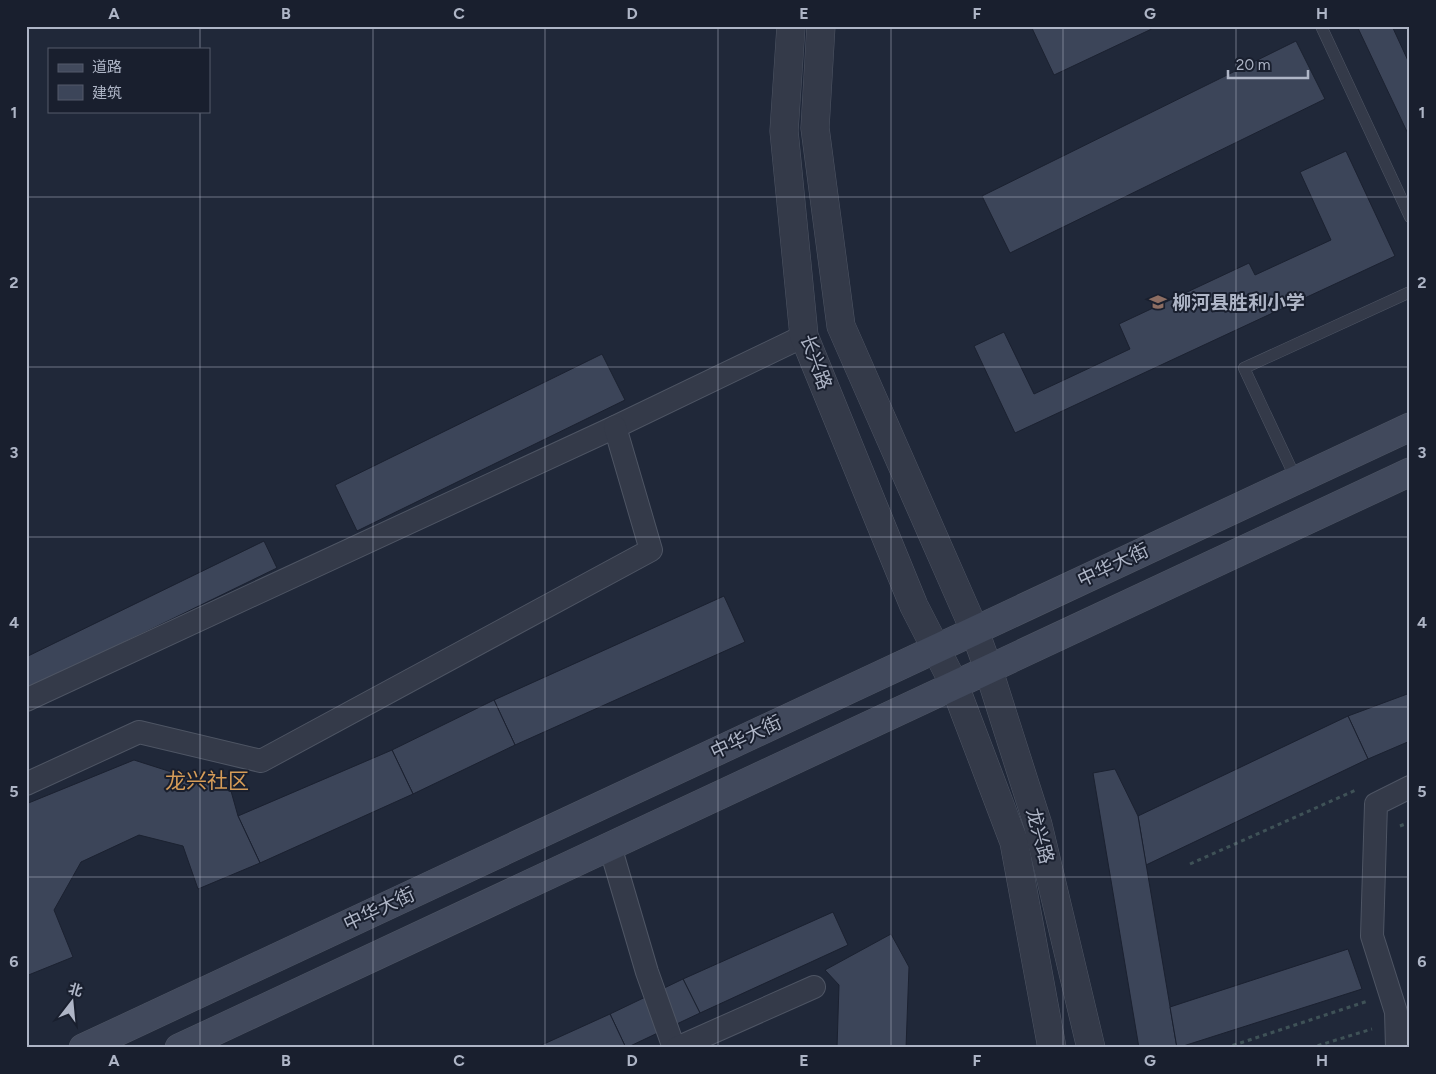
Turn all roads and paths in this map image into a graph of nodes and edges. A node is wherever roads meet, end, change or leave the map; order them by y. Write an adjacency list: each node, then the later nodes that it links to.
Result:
1 (791, 26): 6 (street, 长兴路)
2 (821, 26): 11 (street, 长兴路)
3 (1321, 26): 4 (lane)
4 (1410, 217)
5 (1410, 292): 10 (lane)
6 (804, 336): 7 (street); 12 (street, 长兴路)
7 (615, 427): 15 (street); 16 (street)
8 (1410, 427): 10 (main road, 中华大街)
9 (1410, 472): 13 (main road)
10 (1296, 480): 11 (main road, 中华大街)
11 (974, 629): 12 (main road, 中华大街); 13 (street, 龙兴路)
12 (935, 648): 14 (street, 龙兴路); 25 (main road, 中华大街)
13 (988, 668): 14 (main road); 29 (street, 龙兴路)
14 (954, 684): 19 (main road); 28 (street, 龙兴路)
15 (26, 700)
16 (26, 784)
17 (1410, 787): 22 (street)
18 (1360, 788): 20 (path)
19 (610, 846): 26 (main road); 27 (street)
20 (1190, 864)
21 (814, 987): 24 (street)
22 (1390, 994): 23 (street); 30 (path)
23 (1396, 1021): 31 (path); 32 (street)
24 (702, 1042): 27 (street)
25 (83, 1048)
26 (179, 1048)
27 (675, 1048)
28 (1052, 1048)
29 (1091, 1048)
30 (1225, 1048)
31 (1310, 1048)
32 (1397, 1048)

